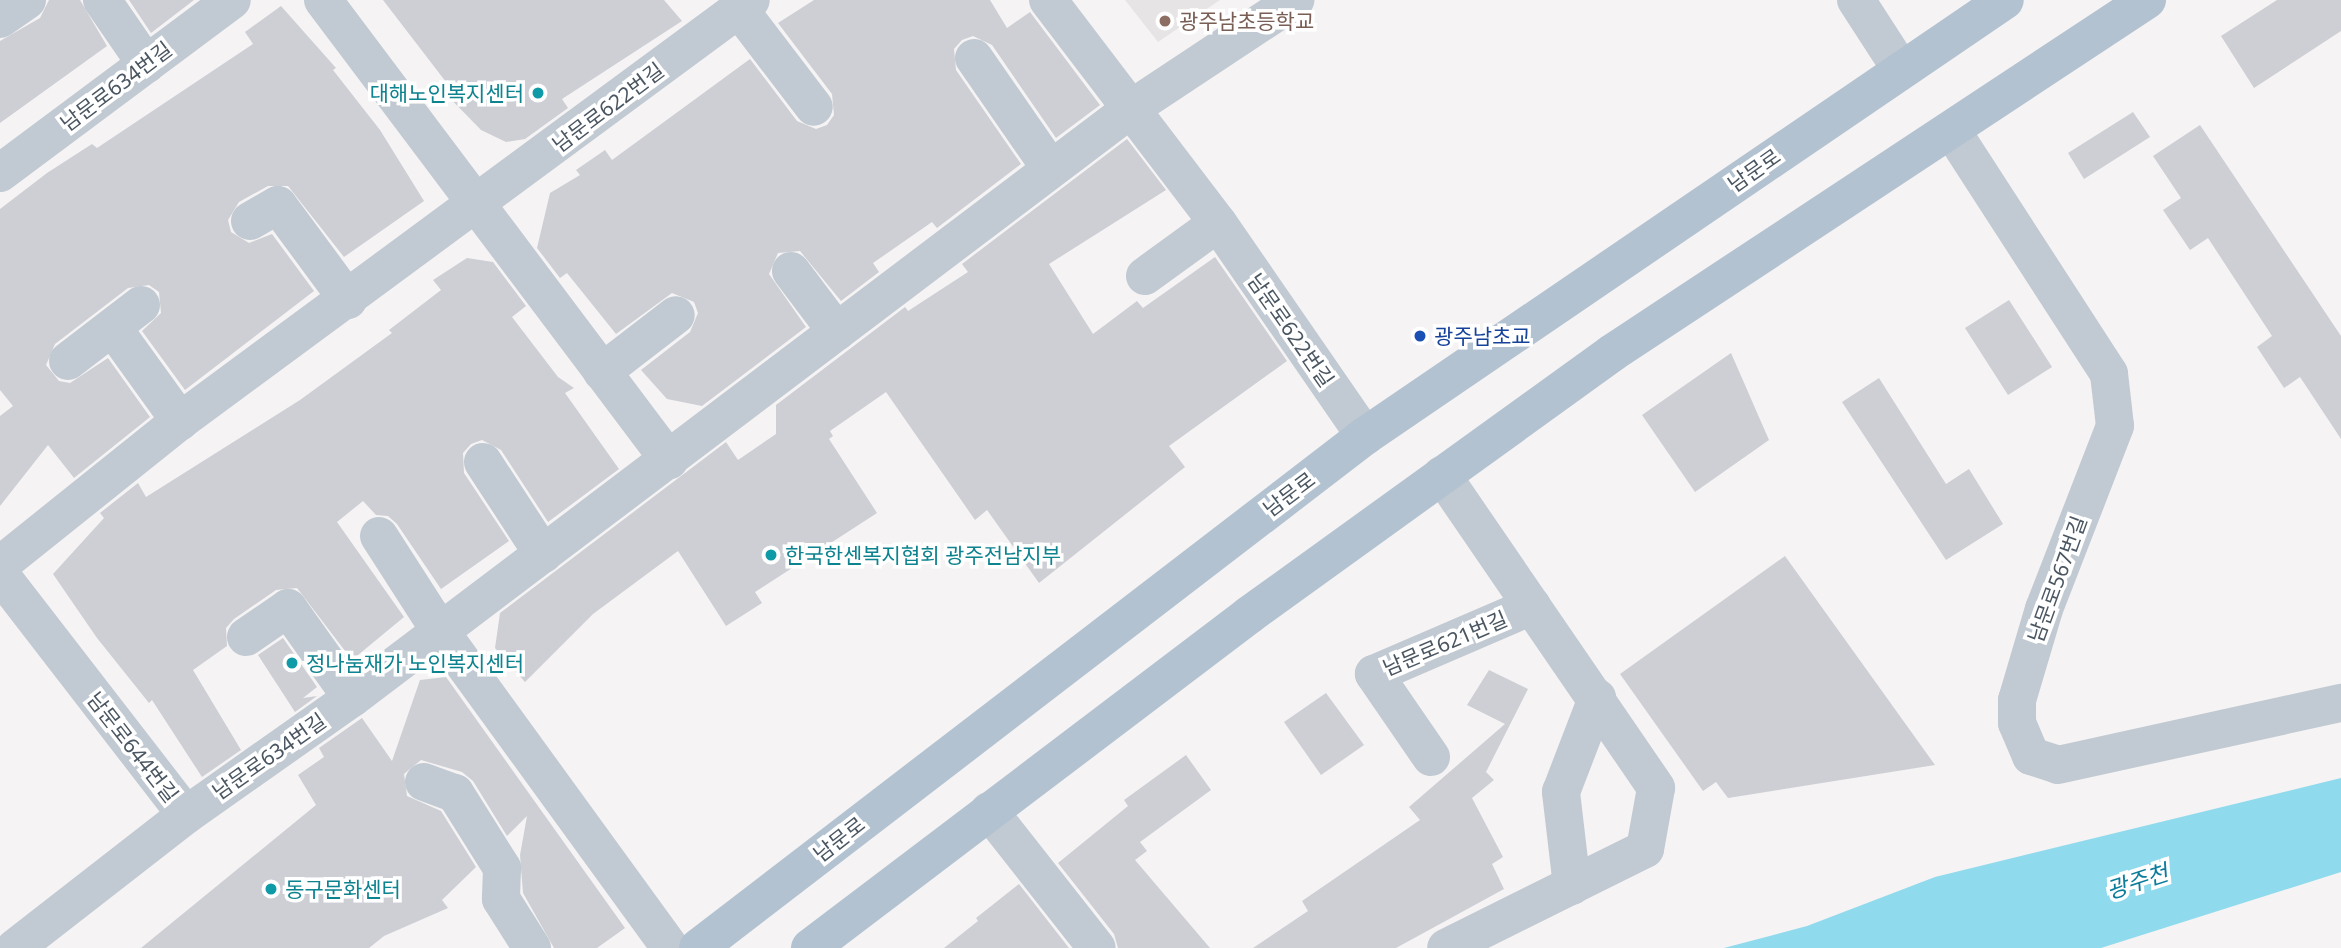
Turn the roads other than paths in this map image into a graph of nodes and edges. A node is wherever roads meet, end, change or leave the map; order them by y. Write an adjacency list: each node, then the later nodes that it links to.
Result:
1 (27, 0): 11 (street)
2 (102, 0): 13 (street)
3 (232, 0): 13 (street, 남문로634번길)
4 (323, 0): 20 (street)
5 (1048, 0): 16 (street, 남문로622번길)
6 (1295, 0): 16 (street)
7 (1856, 0): 14 (street)
8 (2005, 0): 14 (main road, 남문로)
9 (2147, 0): 17 (main road)
10 (745, 4): 15 (street, 남문로622번길); 20 (street, 남문로622번길)
11 (0, 19)
12 (974, 58): 18 (street)
13 (146, 64): 19 (street, 남문로634번길)
14 (1900, 68): 31 (main road, 남문로)
15 (814, 107)
16 (1132, 108): 18 (street); 22 (street, 남문로622번길)
17 (1952, 131): 34 (main road); 44 (street, 남문로567번길)
18 (1051, 169): 27 (street)
19 (0, 173)
20 (478, 206): 25 (street); 29 (street)
21 (250, 221): 25 (street)
22 (1218, 223): 24 (street); 31 (street, 남문로622번길)
23 (791, 271): 27 (street)
24 (1145, 276)
25 (348, 300): 30 (street)
26 (676, 315): 29 (street)
27 (837, 332): 32 (street)
28 (68, 360): 30 (street)
29 (603, 372): 32 (street)
30 (180, 421): 37 (street)
31 (1365, 436): 54 (main road, 남문로)
32 (669, 460): 36 (street, 남문로634번길)
33 (483, 461): 36 (street)
34 (1442, 475): 39 (street, 남문로621번길); 47 (main road)
35 (379, 536): 40 (street)
36 (543, 554): 40 (street, 남문로634번길)
37 (0, 565)
38 (0, 574): 48 (street, 남문로644번길)
39 (1532, 606): 43 (street, 남문로621번길); 45 (street, 남문로621번길)
40 (440, 631): 42 (street, 남문로634번길); 53 (street)
41 (246, 637): 42 (street)
42 (352, 698): 48 (street, 남문로634번길)
43 (1597, 698): 49 (street); 49 (street, 남문로621번길)
44 (2341, 703)
45 (1431, 757)
46 (424, 782): 52 (street)
47 (989, 811): 50 (main road); 55 (street)
48 (186, 815): 51 (street, 남문로644번길)
49 (1572, 886): 56 (street, 남문로621번길)
50 (830, 942)
51 (15, 948)
52 (532, 948)
53 (670, 948)
54 (698, 948)
55 (1097, 948)
56 (1446, 948)

